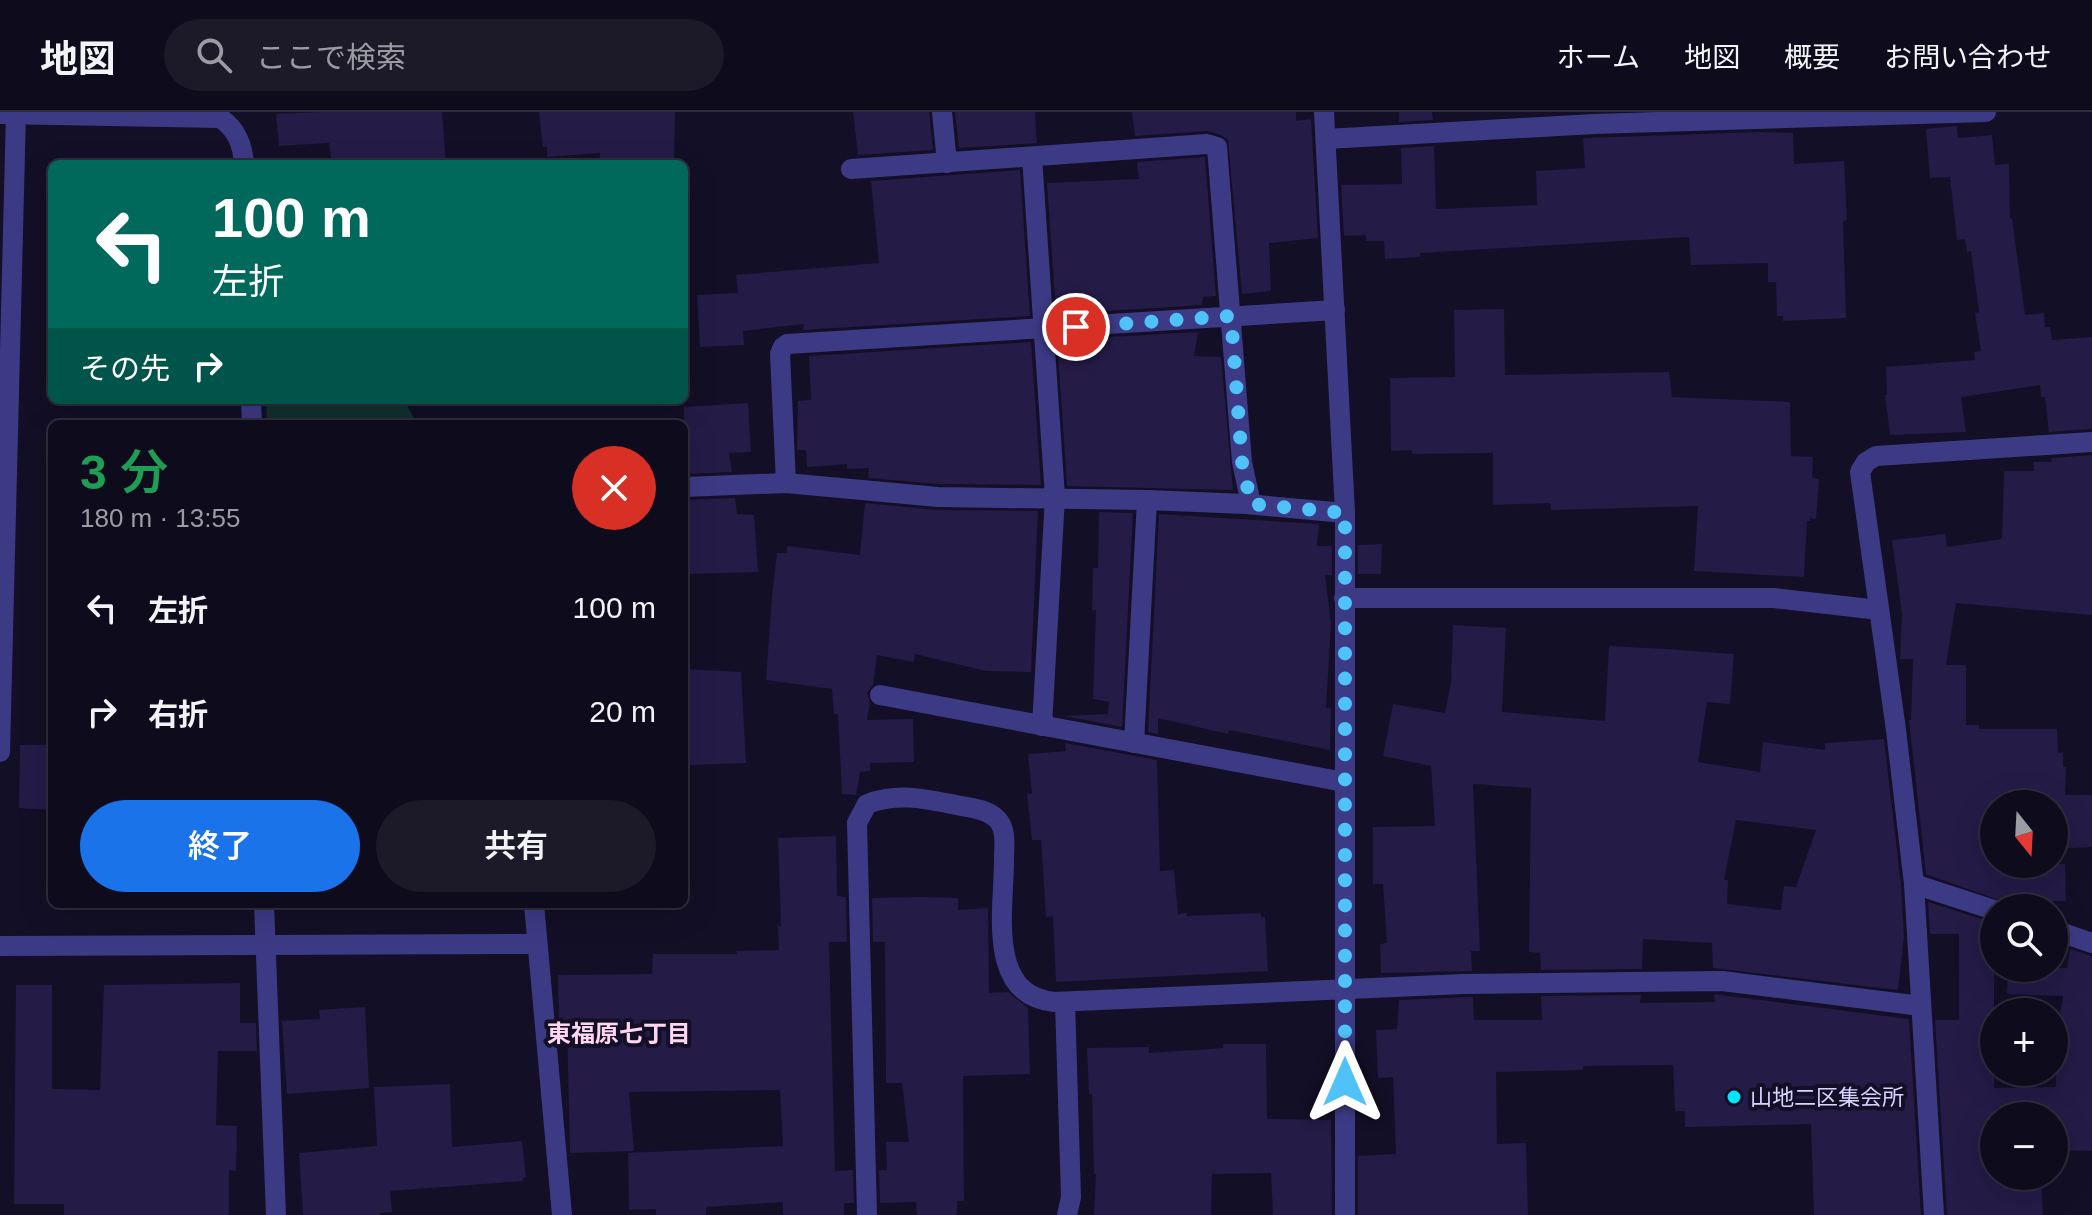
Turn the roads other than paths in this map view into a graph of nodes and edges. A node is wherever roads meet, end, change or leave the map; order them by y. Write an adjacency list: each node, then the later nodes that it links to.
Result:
1 (942, 112): 8 (street)
2 (1324, 112): 5 (street)
3 (1986, 112): 5 (street)
4 (11, 114): 7 (street); 25 (street)
5 (1326, 139): 10 (street)
6 (1032, 157): 8 (street); 11 (street); 12 (street)
7 (244, 160)
8 (947, 163): 9 (street)
9 (851, 169)
10 (1335, 310): 11 (street); 19 (street)
11 (1231, 316): 12 (street); 18 (street)
12 (1045, 329): 14 (street); 16 (street)
13 (2092, 442): 21 (street)
14 (786, 483): 15 (street); 16 (street)
15 (688, 487)
16 (1055, 497): 17 (street); 23 (street)
17 (1147, 500): 18 (street); 24 (street)
18 (1251, 504): 19 (street)
19 (1345, 513): 20 (street)
20 (1344, 598): 21 (street); 26 (street)
21 (1879, 610): 27 (street)
22 (880, 695): 23 (street)
23 (1042, 726): 24 (street)
24 (1134, 743): 26 (street)
25 (0, 752)
26 (1344, 782): 36 (street)
27 (1914, 884): 28 (street); 38 (street)
28 (1980, 905)
29 (264, 908): 33 (street)
30 (534, 908): 34 (street)
31 (2068, 935): 32 (street)
32 (2092, 943)
33 (265, 944): 34 (street); 35 (street); 39 (street)
34 (537, 944): 40 (street)
35 (0, 946)
36 (1345, 989): 37 (street); 38 (street); 43 (street)
37 (1065, 1002): 41 (street); 42 (street)
38 (1921, 1006): 44 (street)
39 (276, 1215)
40 (562, 1215)
41 (867, 1215)
42 (1067, 1215)
43 (1345, 1215)
44 (1934, 1215)

